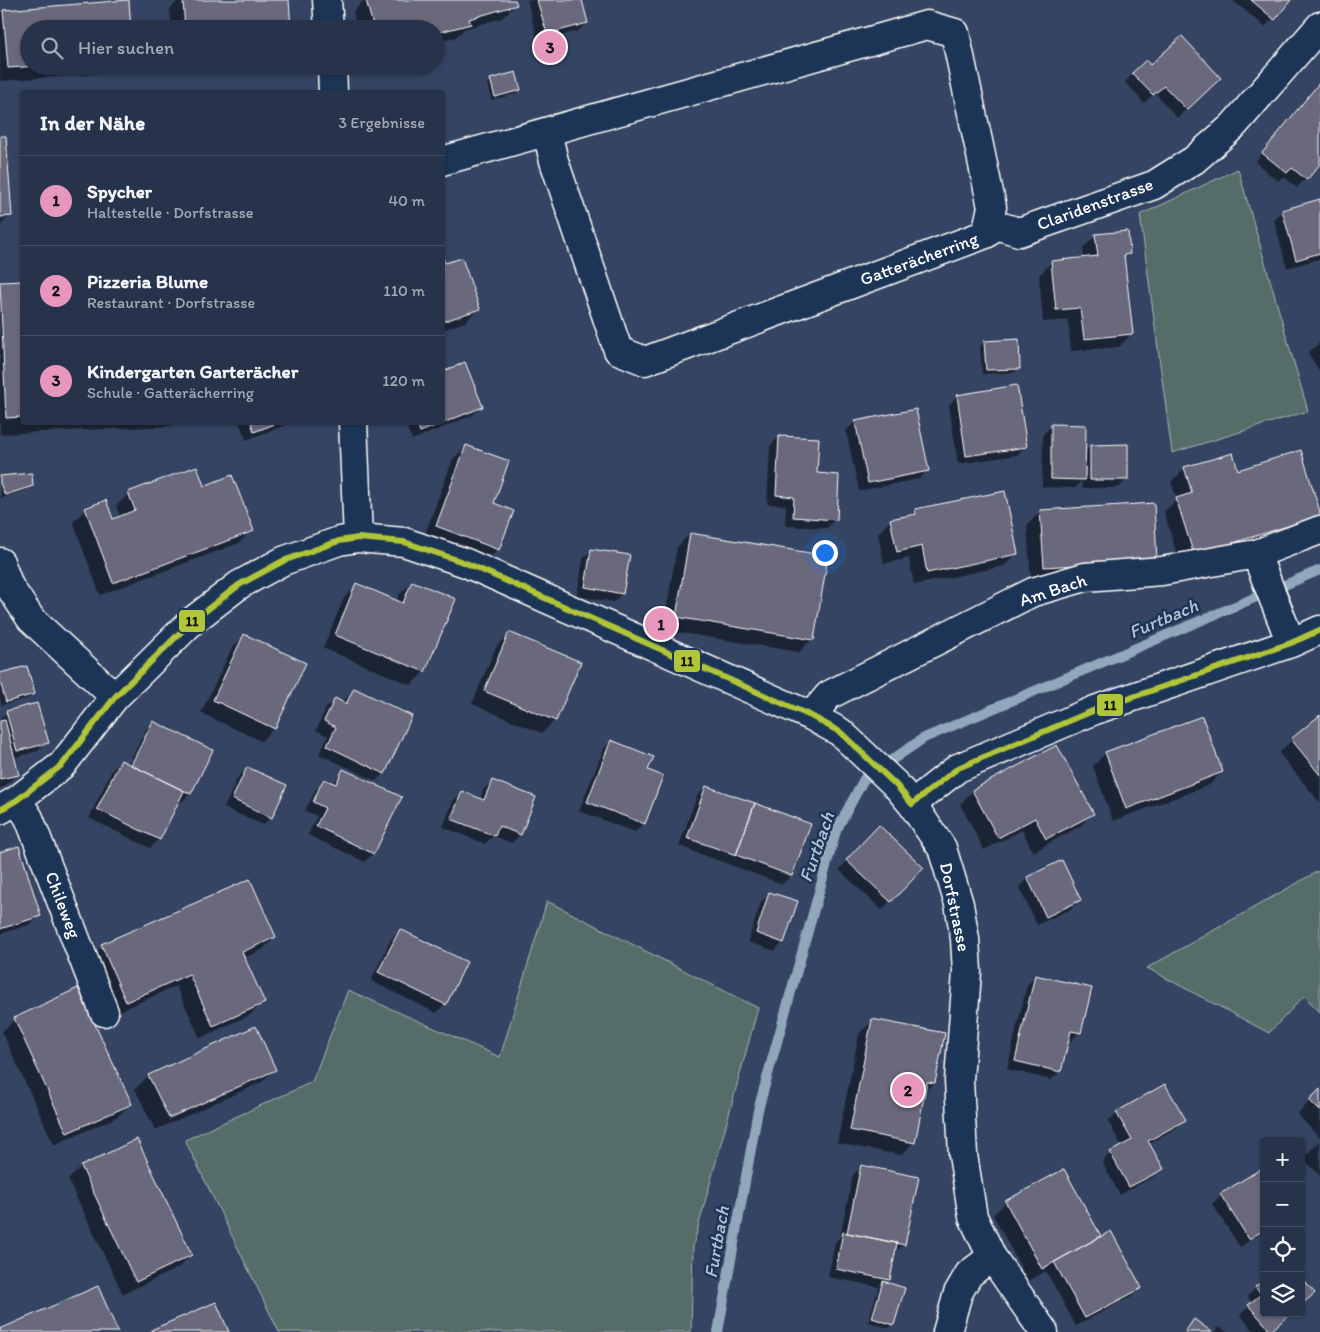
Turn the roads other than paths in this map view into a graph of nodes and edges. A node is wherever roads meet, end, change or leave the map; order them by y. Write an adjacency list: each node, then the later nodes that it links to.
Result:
1 (327, 0): 2 (street)
2 (328, 20)
3 (1320, 26): 8 (street, Claridenstrasse)
4 (332, 75): 5 (street)
5 (333, 90)
6 (547, 132): 7 (street, Gatterächerring); 8 (street, Gatterächerring); 8 (street, Gatterächerring)
7 (445, 160)
8 (989, 224)
9 (353, 425): 11 (street)
10 (1320, 530): 12 (street, Am Bach)
11 (358, 538): 16 (street, Dorfstrasse); 17 (street, Dorfstrasse)
12 (1258, 561): 15 (street); 17 (street, Am Bach)
13 (0, 562): 16 (street)
14 (1320, 630): 15 (street)
15 (1286, 631): 18 (street)
16 (115, 697): 19 (street, Dorfstrasse)
17 (811, 716): 18 (street, Dorfstrasse)
18 (904, 794): 21 (street, Dorfstrasse)
19 (9, 805): 20 (street, Chileweg)
20 (104, 1012)
21 (992, 1257): 22 (street); 23 (street, Dorfstrasse)
22 (947, 1332)
23 (1044, 1332)

